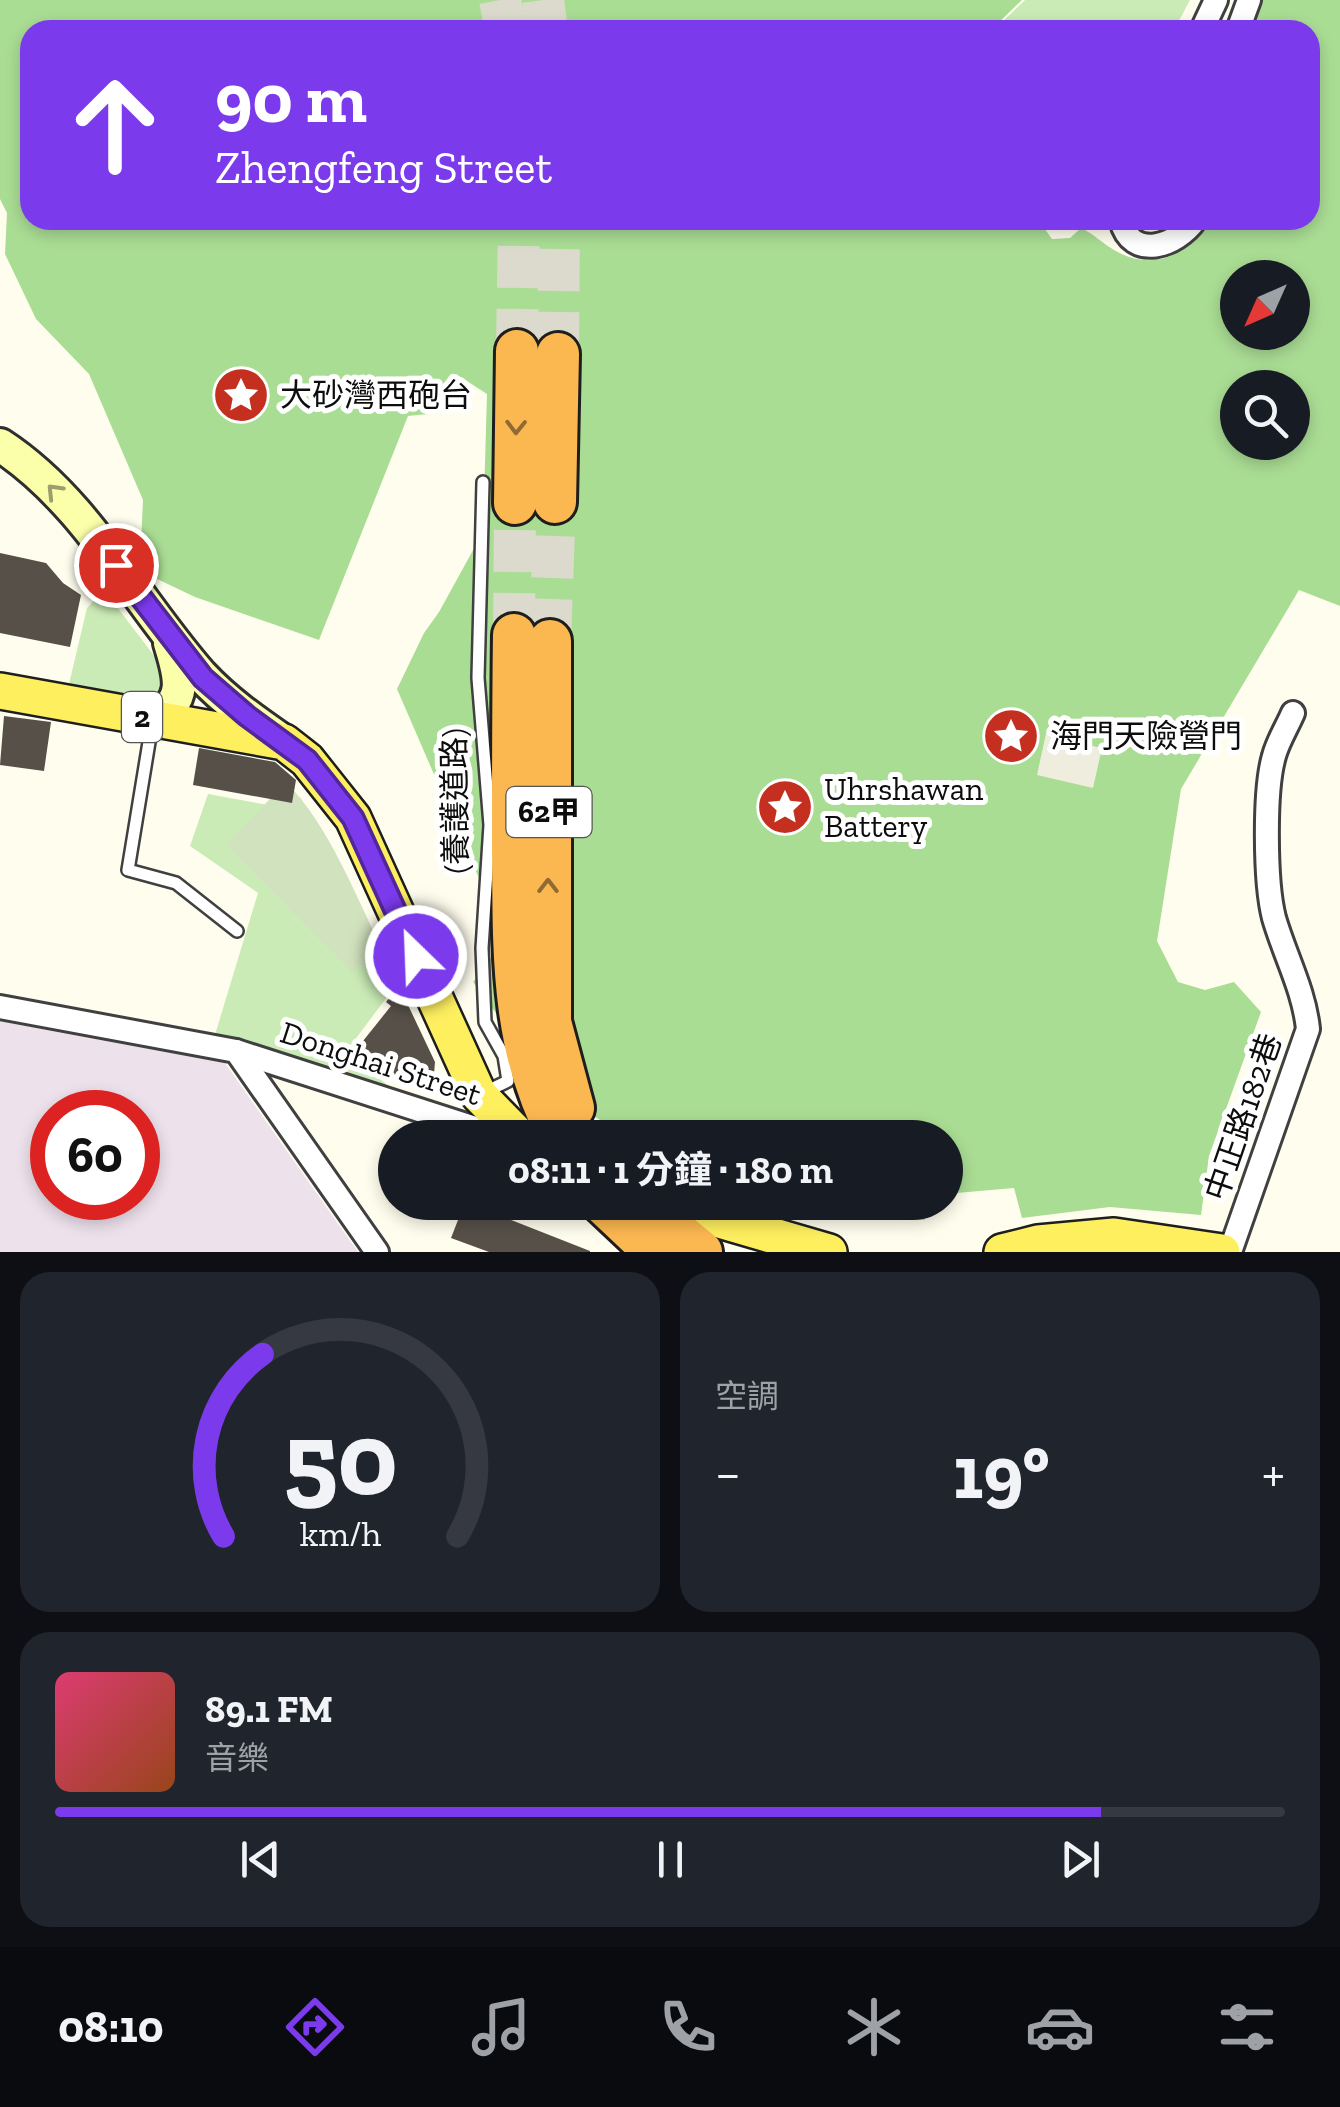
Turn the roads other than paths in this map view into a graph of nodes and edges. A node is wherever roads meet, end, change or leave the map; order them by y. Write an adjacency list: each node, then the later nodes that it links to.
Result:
1 (1126, 230): 2 (street)
2 (1186, 230)
3 (538, 352): 5 (highway)
4 (0, 444): 6 (street, one-way to 4)
5 (518, 496): 17 (lane, (養護道路))
6 (167, 633): 10 (street); 11 (street)
7 (532, 638): 13 (highway, 62甲)
8 (0, 691): 10 (main road, 2)
9 (1293, 713): 32 (street, 中正路182巷)
10 (153, 720): 11 (main road, 2); 12 (lane)
11 (284, 742): 17 (main road)
12 (237, 930)
13 (531, 979): 21 (highway, 62甲); 22 (highway, 62甲)
14 (0, 1007): 15 (street, Donghai Street)
15 (236, 1051): 16 (street, Donghai Street); 18 (street, Donghai Street)
16 (310, 1074): 18 (street); 19 (street, Donghai Street)
17 (479, 1095): 20 (main road)
18 (286, 1118): 26 (street, Donghai Street)
19 (451, 1120)
20 (503, 1120)
21 (552, 1120)
22 (577, 1120)
23 (621, 1220): 27 (highway)
24 (677, 1220): 25 (highway)
25 (705, 1234): 28 (main road); 29 (main road)
26 (377, 1252)
27 (654, 1252)
28 (765, 1252)
29 (829, 1252)
30 (1002, 1252): 31 (main road)
31 (1222, 1252)
32 (1230, 1252)

